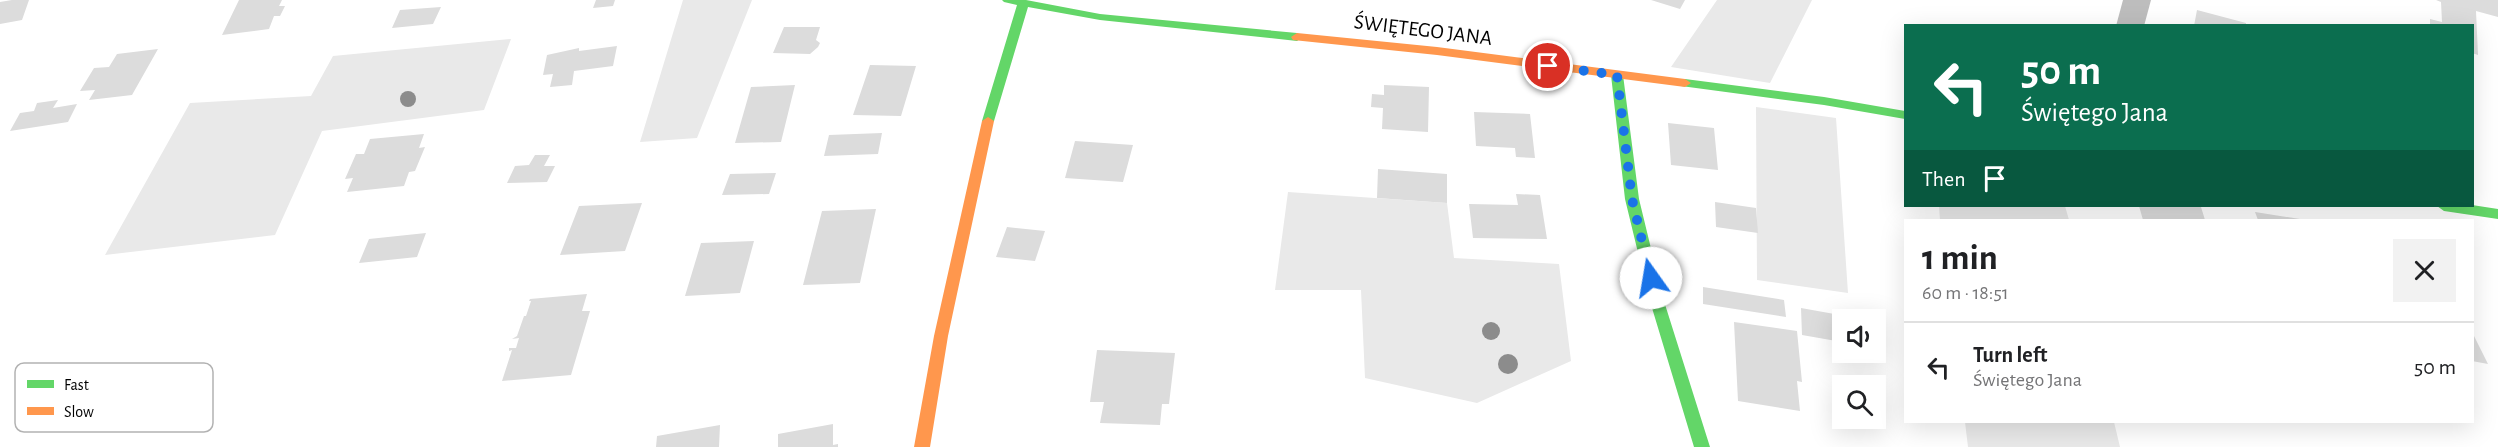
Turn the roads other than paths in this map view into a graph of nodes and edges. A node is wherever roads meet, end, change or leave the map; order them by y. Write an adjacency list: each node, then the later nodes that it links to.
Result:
1 (1008, 0): 3 (street, ŚWIĘTEGO JANA)
2 (2137, 0): 4 (street)
3 (1023, 3): 5 (street, ŚWIĘTEGO JANA); 9 (street)
4 (2131, 24)
5 (1617, 75): 6 (street, ŚWIĘTEGO JANA); 10 (street)
6 (1904, 115)
7 (2452, 207): 8 (street)
8 (2498, 214)
9 (922, 447)
10 (1702, 447)

